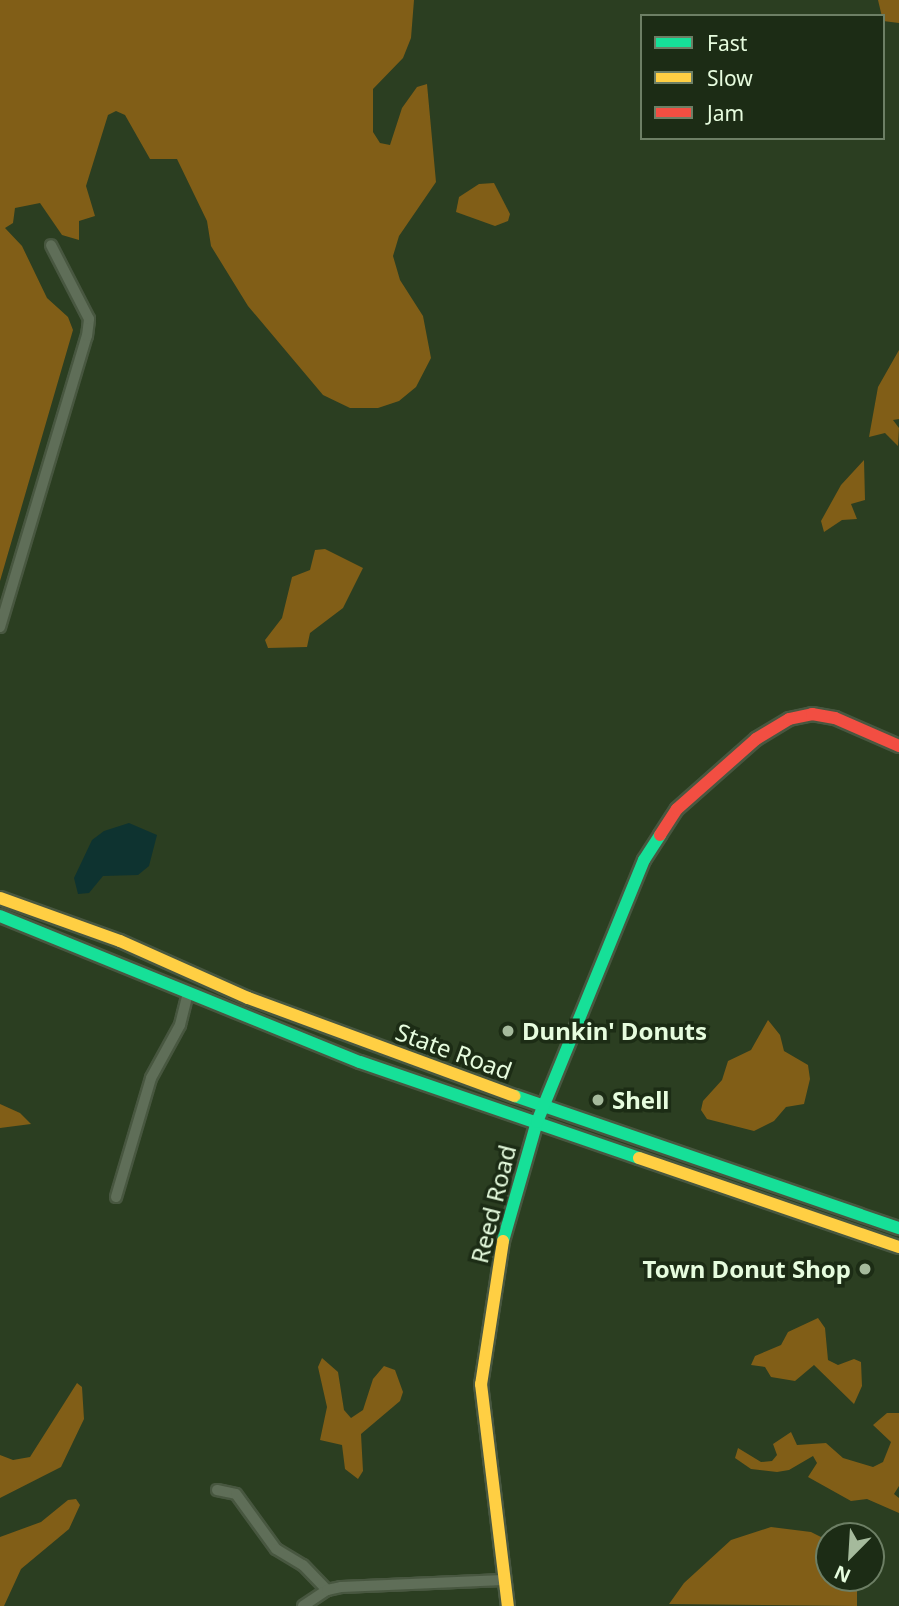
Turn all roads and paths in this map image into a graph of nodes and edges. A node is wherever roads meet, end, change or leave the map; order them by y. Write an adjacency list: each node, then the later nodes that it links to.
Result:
1 (51, 246): 2 (street)
2 (0, 627)
3 (899, 746): 9 (main road, Reed Road)
4 (0, 898): 7 (main road, State Road)
5 (0, 916): 6 (main road, State Road)
6 (188, 992): 8 (main road, State Road); 11 (street)
7 (248, 998): 8 (street); 9 (main road, State Road)
8 (240, 1014): 10 (main road, State Road)
9 (546, 1107): 10 (main road, Reed Road); 12 (main road, State Road)
10 (537, 1122): 13 (main road, State Road); 15 (main road, Reed Road)
11 (116, 1197)
12 (899, 1228)
13 (899, 1247)
14 (217, 1490): 16 (street)
15 (504, 1580): 16 (street); 18 (main road, Reed Road)
16 (327, 1590): 17 (street)
17 (304, 1606)
18 (508, 1606)

